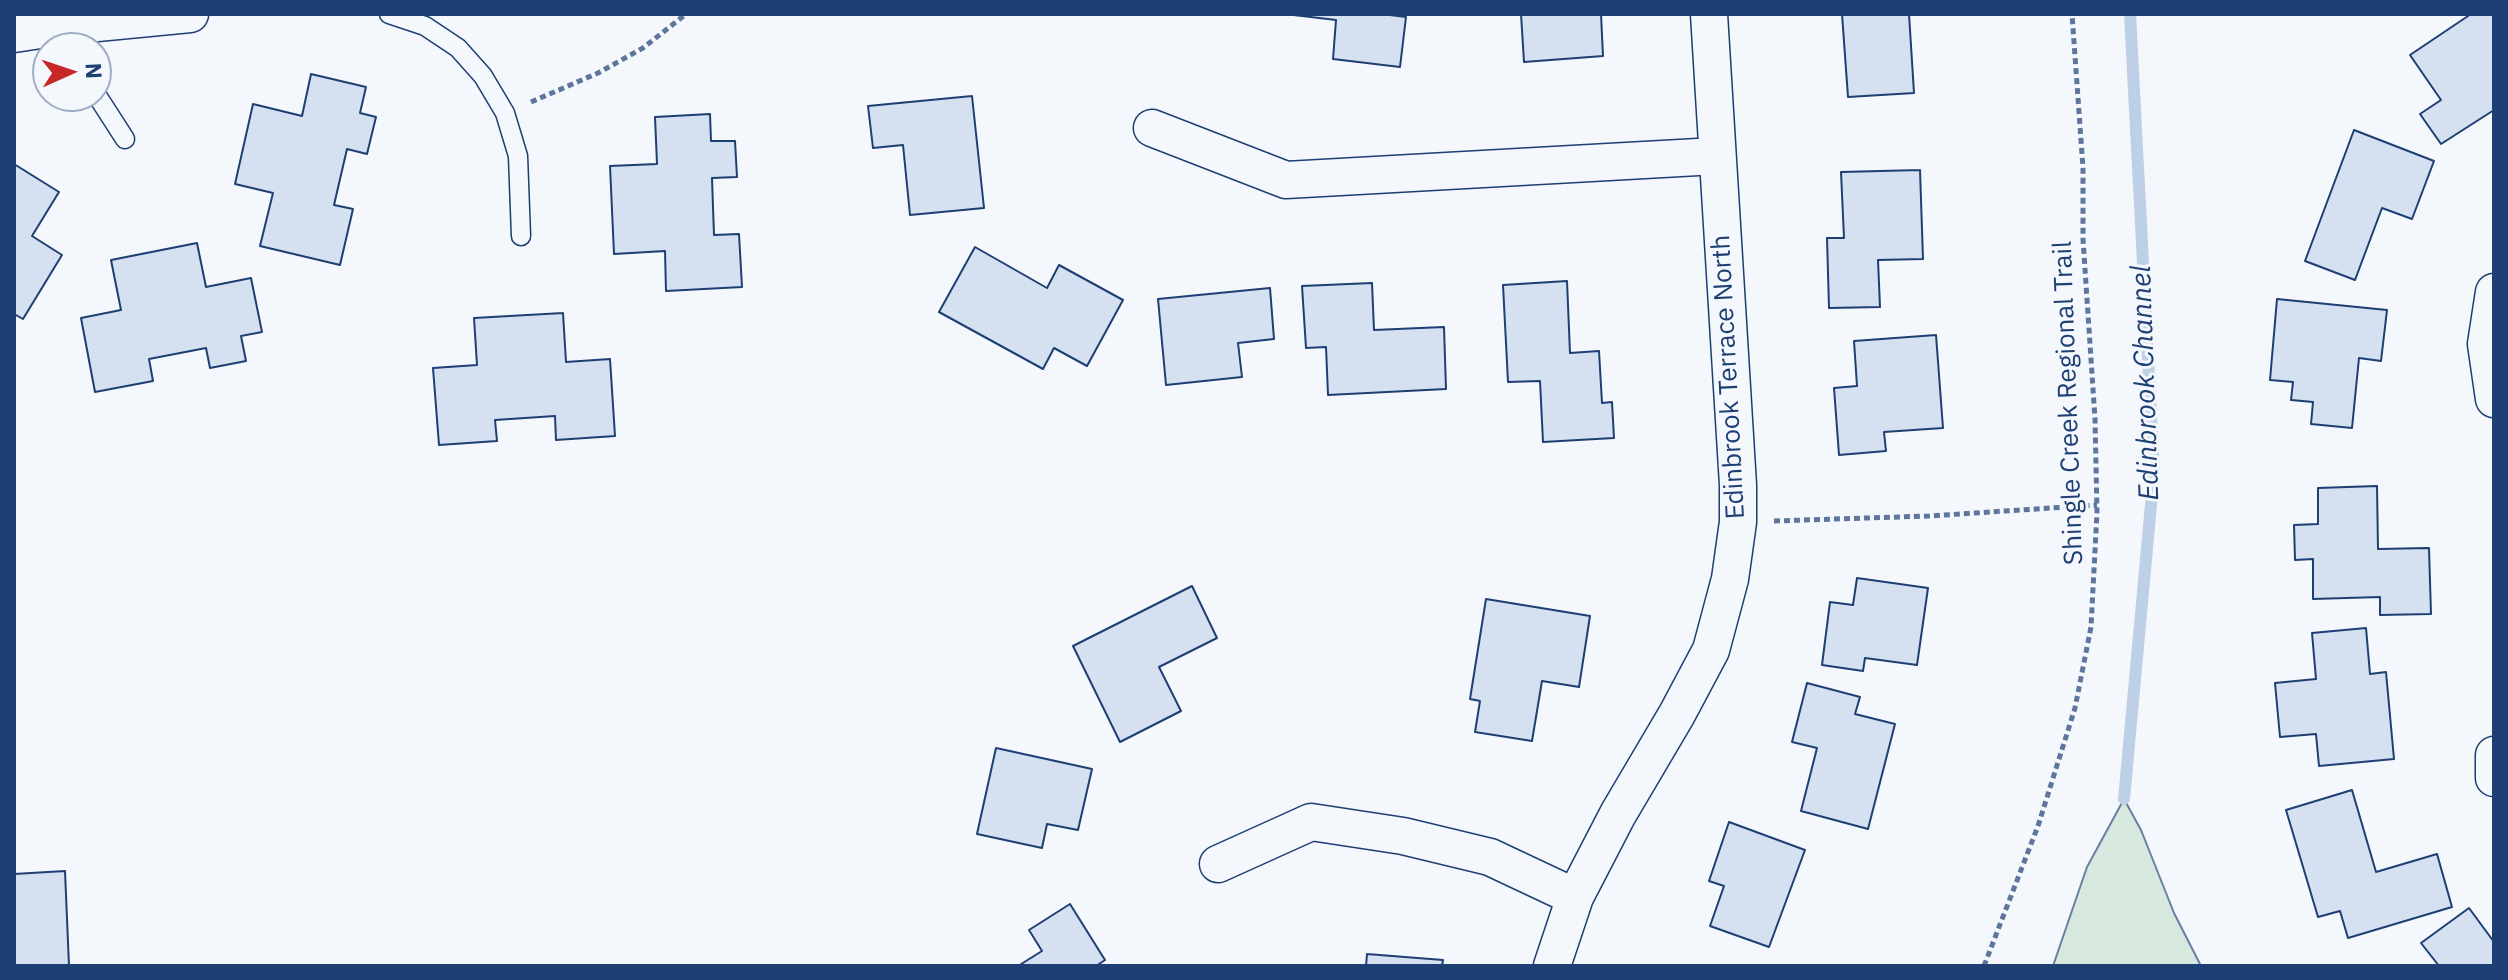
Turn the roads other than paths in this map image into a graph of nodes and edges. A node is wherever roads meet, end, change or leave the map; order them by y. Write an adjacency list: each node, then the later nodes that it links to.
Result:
1 (190, 14): 4 (street)
2 (389, 14): 9 (lane)
3 (1709, 14): 8 (street, Edinbrook Terrace North)
4 (95, 32)
5 (108, 112): 7 (lane)
6 (1152, 128): 8 (street)
7 (125, 139)
8 (1716, 156): 15 (street, Edinbrook Terrace North)
9 (521, 236)
10 (2494, 292): 11 (street)
11 (2494, 399)
12 (2494, 755): 13 (street)
13 (2494, 778)
14 (1218, 864): 15 (street)
15 (1575, 897): 16 (street, Edinbrook Terrace North)
16 (1552, 966)

